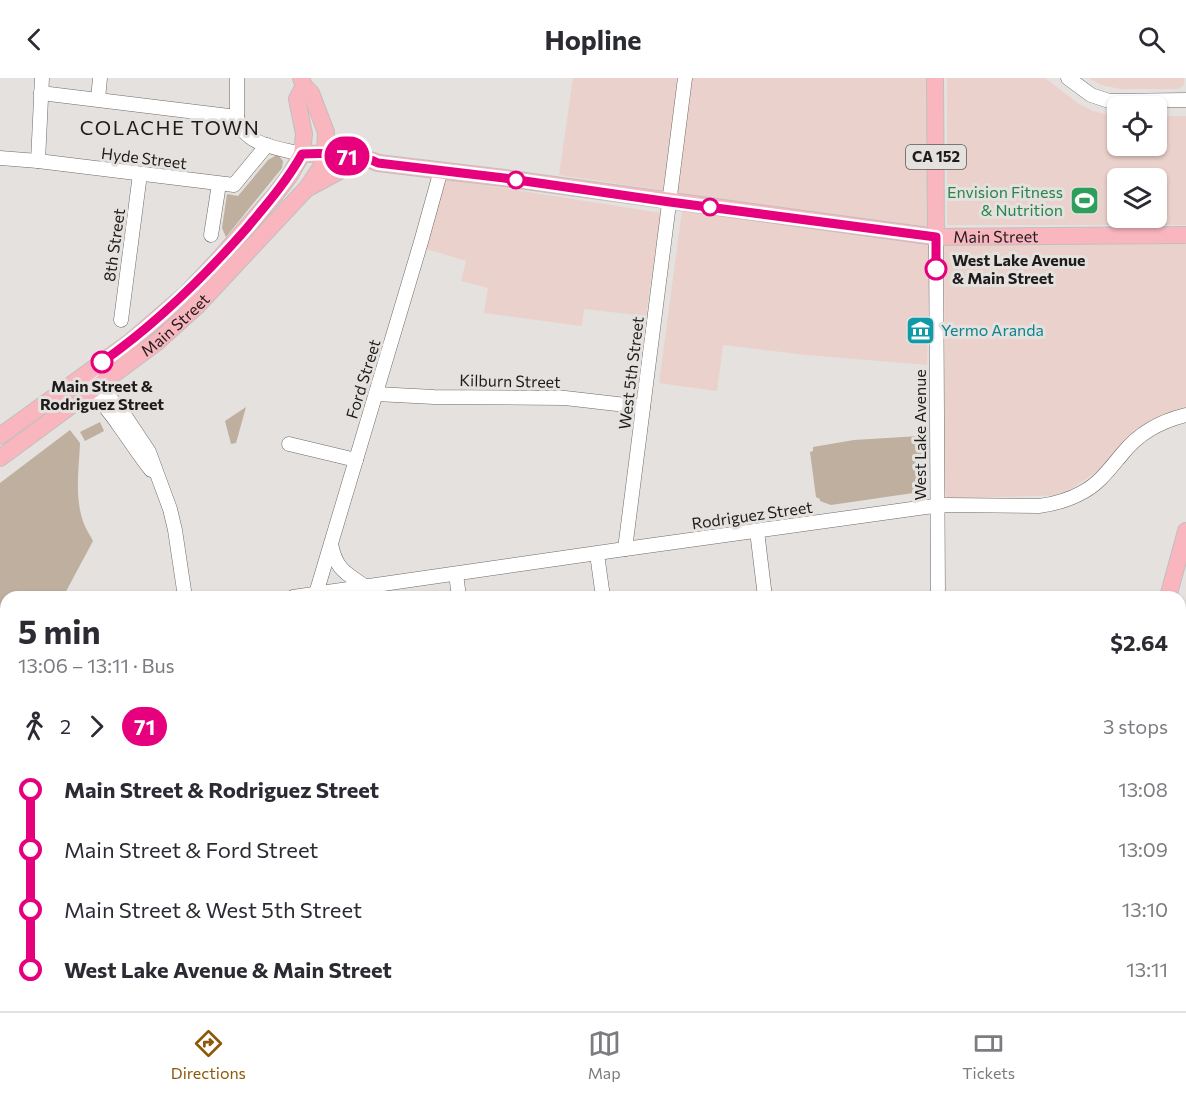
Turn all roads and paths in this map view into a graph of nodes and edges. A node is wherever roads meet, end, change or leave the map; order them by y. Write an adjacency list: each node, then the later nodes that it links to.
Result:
1 (42, 78): 8 (street)
2 (100, 78): 9 (street)
3 (237, 78): 11 (street)
4 (685, 78): 23 (street, West 5th Street)
5 (935, 78): 26 (main road, CA 152)
6 (1068, 78): 10 (street)
7 (303, 82): 13 (main road); 15 (main road)
8 (41, 93): 9 (street); 16 (street)
9 (98, 99): 11 (street)
10 (1186, 100)
11 (237, 117): 12 (street)
12 (267, 145): 13 (street); 21 (street)
13 (302, 154): 15 (main road, Main Street); 28 (main road, Main Street)
14 (0, 158): 16 (street, Hyde Street)
15 (324, 159): 17 (main road, Main Street); 18 (main road, Main Street); 22 (main road, Main Street)
16 (38, 161): 20 (street, Hyde Street)
17 (378, 163): 18 (main road, Main Street); 19 (main road, Main Street)
18 (347, 167): 22 (main road)
19 (441, 170): 23 (main road, Main Street); 30 (street, Ford Street)
20 (140, 174): 21 (street, Hyde Street); 27 (street, 8th Street)
21 (219, 184): 24 (street)
22 (307, 188): 29 (main road, Main Street)
23 (670, 202): 26 (main road, Main Street); 31 (street, West 5th Street)
24 (211, 235)
25 (1186, 235): 26 (main road, Main Street)
26 (936, 237): 37 (street, West Lake Avenue)
27 (121, 320)
28 (86, 374): 29 (street); 33 (main road, Main Street)
29 (96, 388): 35 (main road, Main Street); 45 (street)
30 (376, 394): 31 (street, Kilburn Street); 36 (street, Ford Street)
31 (643, 407): 41 (street, West 5th Street)
32 (1186, 415): 37 (street, Rodriguez Street)
33 (0, 436)
34 (289, 444): 36 (street)
35 (0, 458)
36 (356, 460): 40 (street, Ford Street)
37 (937, 506): 38 (street, Rodriguez Street); 51 (street, West Lake Avenue)
38 (757, 531): 41 (street, Rodriguez Street); 50 (street)
39 (1186, 531): 52 (main road)
40 (331, 544): 44 (street); 46 (street, Ford Street)
41 (626, 549): 42 (street, Rodriguez Street)
42 (597, 554): 43 (street, Rodriguez Street); 49 (street)
43 (456, 574): 44 (street, Rodriguez Street); 48 (street)
44 (366, 587): 47 (street, Rodriguez Street)
45 (184, 591)
46 (317, 591)
47 (341, 591)
48 (458, 591)
49 (602, 591)
50 (764, 591)
51 (938, 591)
52 (1170, 591)

